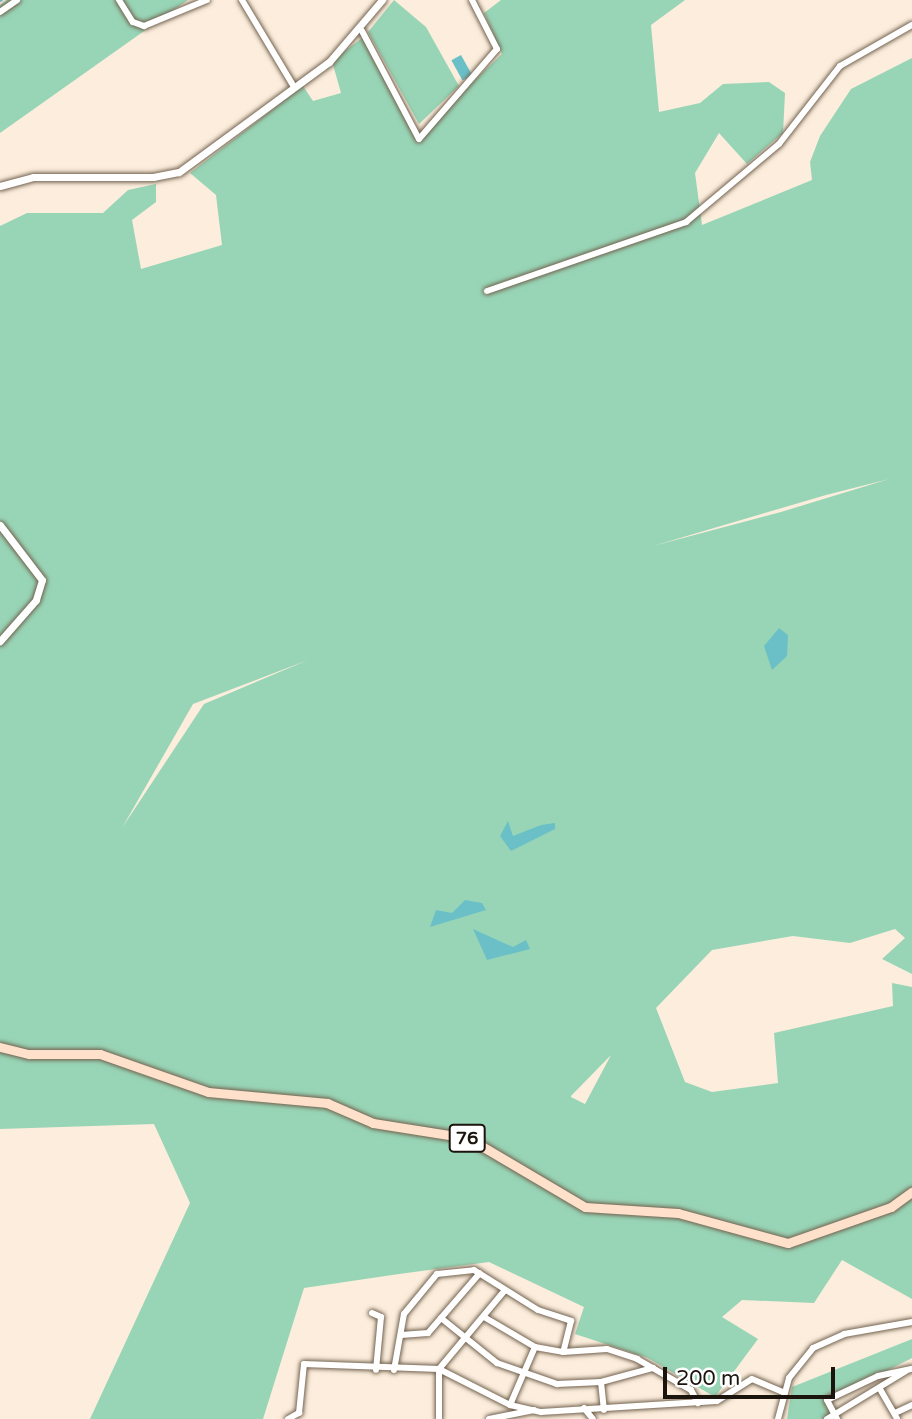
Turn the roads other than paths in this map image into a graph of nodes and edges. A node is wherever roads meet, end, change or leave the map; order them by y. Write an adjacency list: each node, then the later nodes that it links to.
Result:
1 (17, 0): 7 (street)
2 (119, 0): 3 (street)
3 (207, 0)
4 (242, 0): 10 (street)
5 (382, 0): 9 (street)
6 (472, 0): 9 (street)
7 (0, 12)
8 (912, 25): 12 (street)
9 (362, 31): 10 (street)
10 (294, 87): 11 (street)
11 (0, 186)
12 (488, 292)
13 (0, 525): 14 (street)
14 (0, 641)
15 (0, 1047): 16 (main road, 76)
16 (912, 1192)
17 (480, 1273): 18 (street); 21 (street); 23 (street)
18 (505, 1290): 20 (street); 26 (street)
19 (372, 1313): 29 (street)
20 (484, 1317): 24 (street); 25 (street)
21 (441, 1318): 23 (street); 24 (street)
22 (912, 1322): 35 (street)
23 (401, 1335): 30 (street)
24 (465, 1338): 28 (street); 32 (street)
25 (535, 1347): 26 (street); 32 (street)
26 (563, 1352): 27 (street)
27 (653, 1368): 33 (street); 36 (street)
28 (439, 1369): 30 (street); 37 (street); 45 (street)
29 (376, 1370): 30 (street); 44 (street)
30 (394, 1370)
31 (909, 1370): 34 (street); 42 (street)
32 (522, 1374): 33 (street); 37 (street)
33 (601, 1382): 41 (street)
34 (880, 1389): 42 (street); 43 (street)
35 (783, 1392): 36 (street); 48 (street)
36 (698, 1403): 41 (street)
37 (510, 1405): 40 (street)
38 (912, 1405): 43 (street)
39 (584, 1408): 40 (street); 41 (street); 47 (street)
40 (534, 1410): 46 (street)
41 (604, 1410)
42 (835, 1416): 49 (street)
43 (896, 1416)
44 (288, 1419)
45 (439, 1419)
46 (489, 1419)
47 (593, 1419)
48 (778, 1419)
49 (827, 1419)

